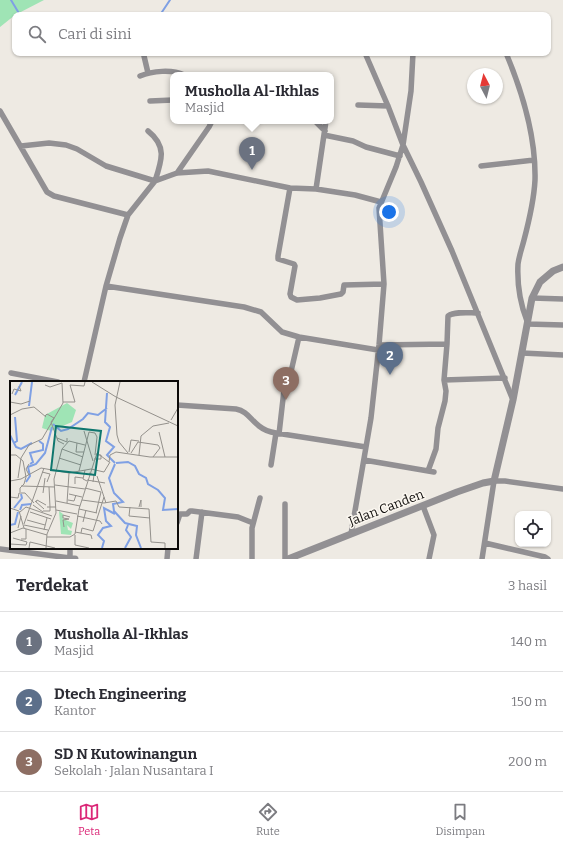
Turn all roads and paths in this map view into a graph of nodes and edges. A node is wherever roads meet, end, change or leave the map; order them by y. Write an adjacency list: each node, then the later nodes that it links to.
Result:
1 (144, 56): 6 (street)
2 (366, 56): 11 (street)
3 (413, 56): 18 (street)
4 (507, 56): 21 (street)
5 (170, 72): 6 (street)
6 (148, 73): 7 (street)
7 (140, 76)
8 (170, 100): 9 (street)
9 (150, 101)
10 (358, 105): 11 (street)
11 (388, 106): 18 (street)
12 (0, 111): 19 (street)
13 (210, 124): 23 (street)
14 (318, 124): 17 (street)
15 (326, 124): 17 (street)
16 (148, 131): 24 (street)
17 (325, 133): 20 (street); 26 (street)
18 (403, 145): 20 (street); 34 (street)
19 (21, 146): 24 (street); 28 (street)
20 (400, 156): 27 (street)
21 (534, 160): 22 (street); 35 (street)
22 (481, 166)
23 (177, 173): 24 (street); 25 (street)
24 (155, 181): 28 (street)
25 (290, 188): 26 (street); 30 (street)
26 (316, 189): 27 (street)
27 (381, 202): 30 (street)
28 (128, 215): 31 (street)
29 (563, 266): 32 (street)
30 (384, 284): 39 (street)
31 (106, 286): 37 (street); 46 (street)
32 (532, 298): 33 (street); 35 (street)
33 (563, 299)
34 (478, 313): 38 (street); 43 (street)
35 (527, 322): 36 (street); 40 (street)
36 (563, 326)
37 (299, 337): 39 (street); 49 (street)
38 (447, 344): 39 (street); 44 (street)
39 (379, 347): 50 (street)
40 (522, 353): 41 (street); 47 (street)
41 (563, 355)
42 (11, 373): 45 (street)
43 (504, 378): 44 (street); 47 (street)
44 (444, 380): 51 (street)
45 (53, 381)
46 (84, 381)
47 (513, 400): 53 (street)
48 (178, 405): 49 (street)
49 (278, 434): 50 (street); 52 (street)
50 (366, 447): 51 (street)
51 (364, 460): 61 (street)
52 (271, 465)
53 (494, 481): 54 (street); 57 (street, Jalan Canden); 62 (street)
54 (563, 489)
55 (260, 498): 60 (street)
56 (285, 504): 70 (street)
57 (423, 506): 61 (street, Jalan Canden); 71 (street)
58 (202, 512): 59 (street); 60 (street); 68 (street)
59 (178, 520)
60 (253, 523): 69 (street)
61 (351, 534): 70 (street, Jalan Canden)
62 (485, 543): 72 (street); 73 (street)
63 (0, 549): 66 (street)
64 (70, 549): 66 (street)
65 (168, 549): 67 (street)
66 (72, 559)
67 (167, 559)
68 (196, 559)
69 (252, 559)
70 (287, 559)
71 (429, 559)
72 (482, 559)
73 (548, 559)

